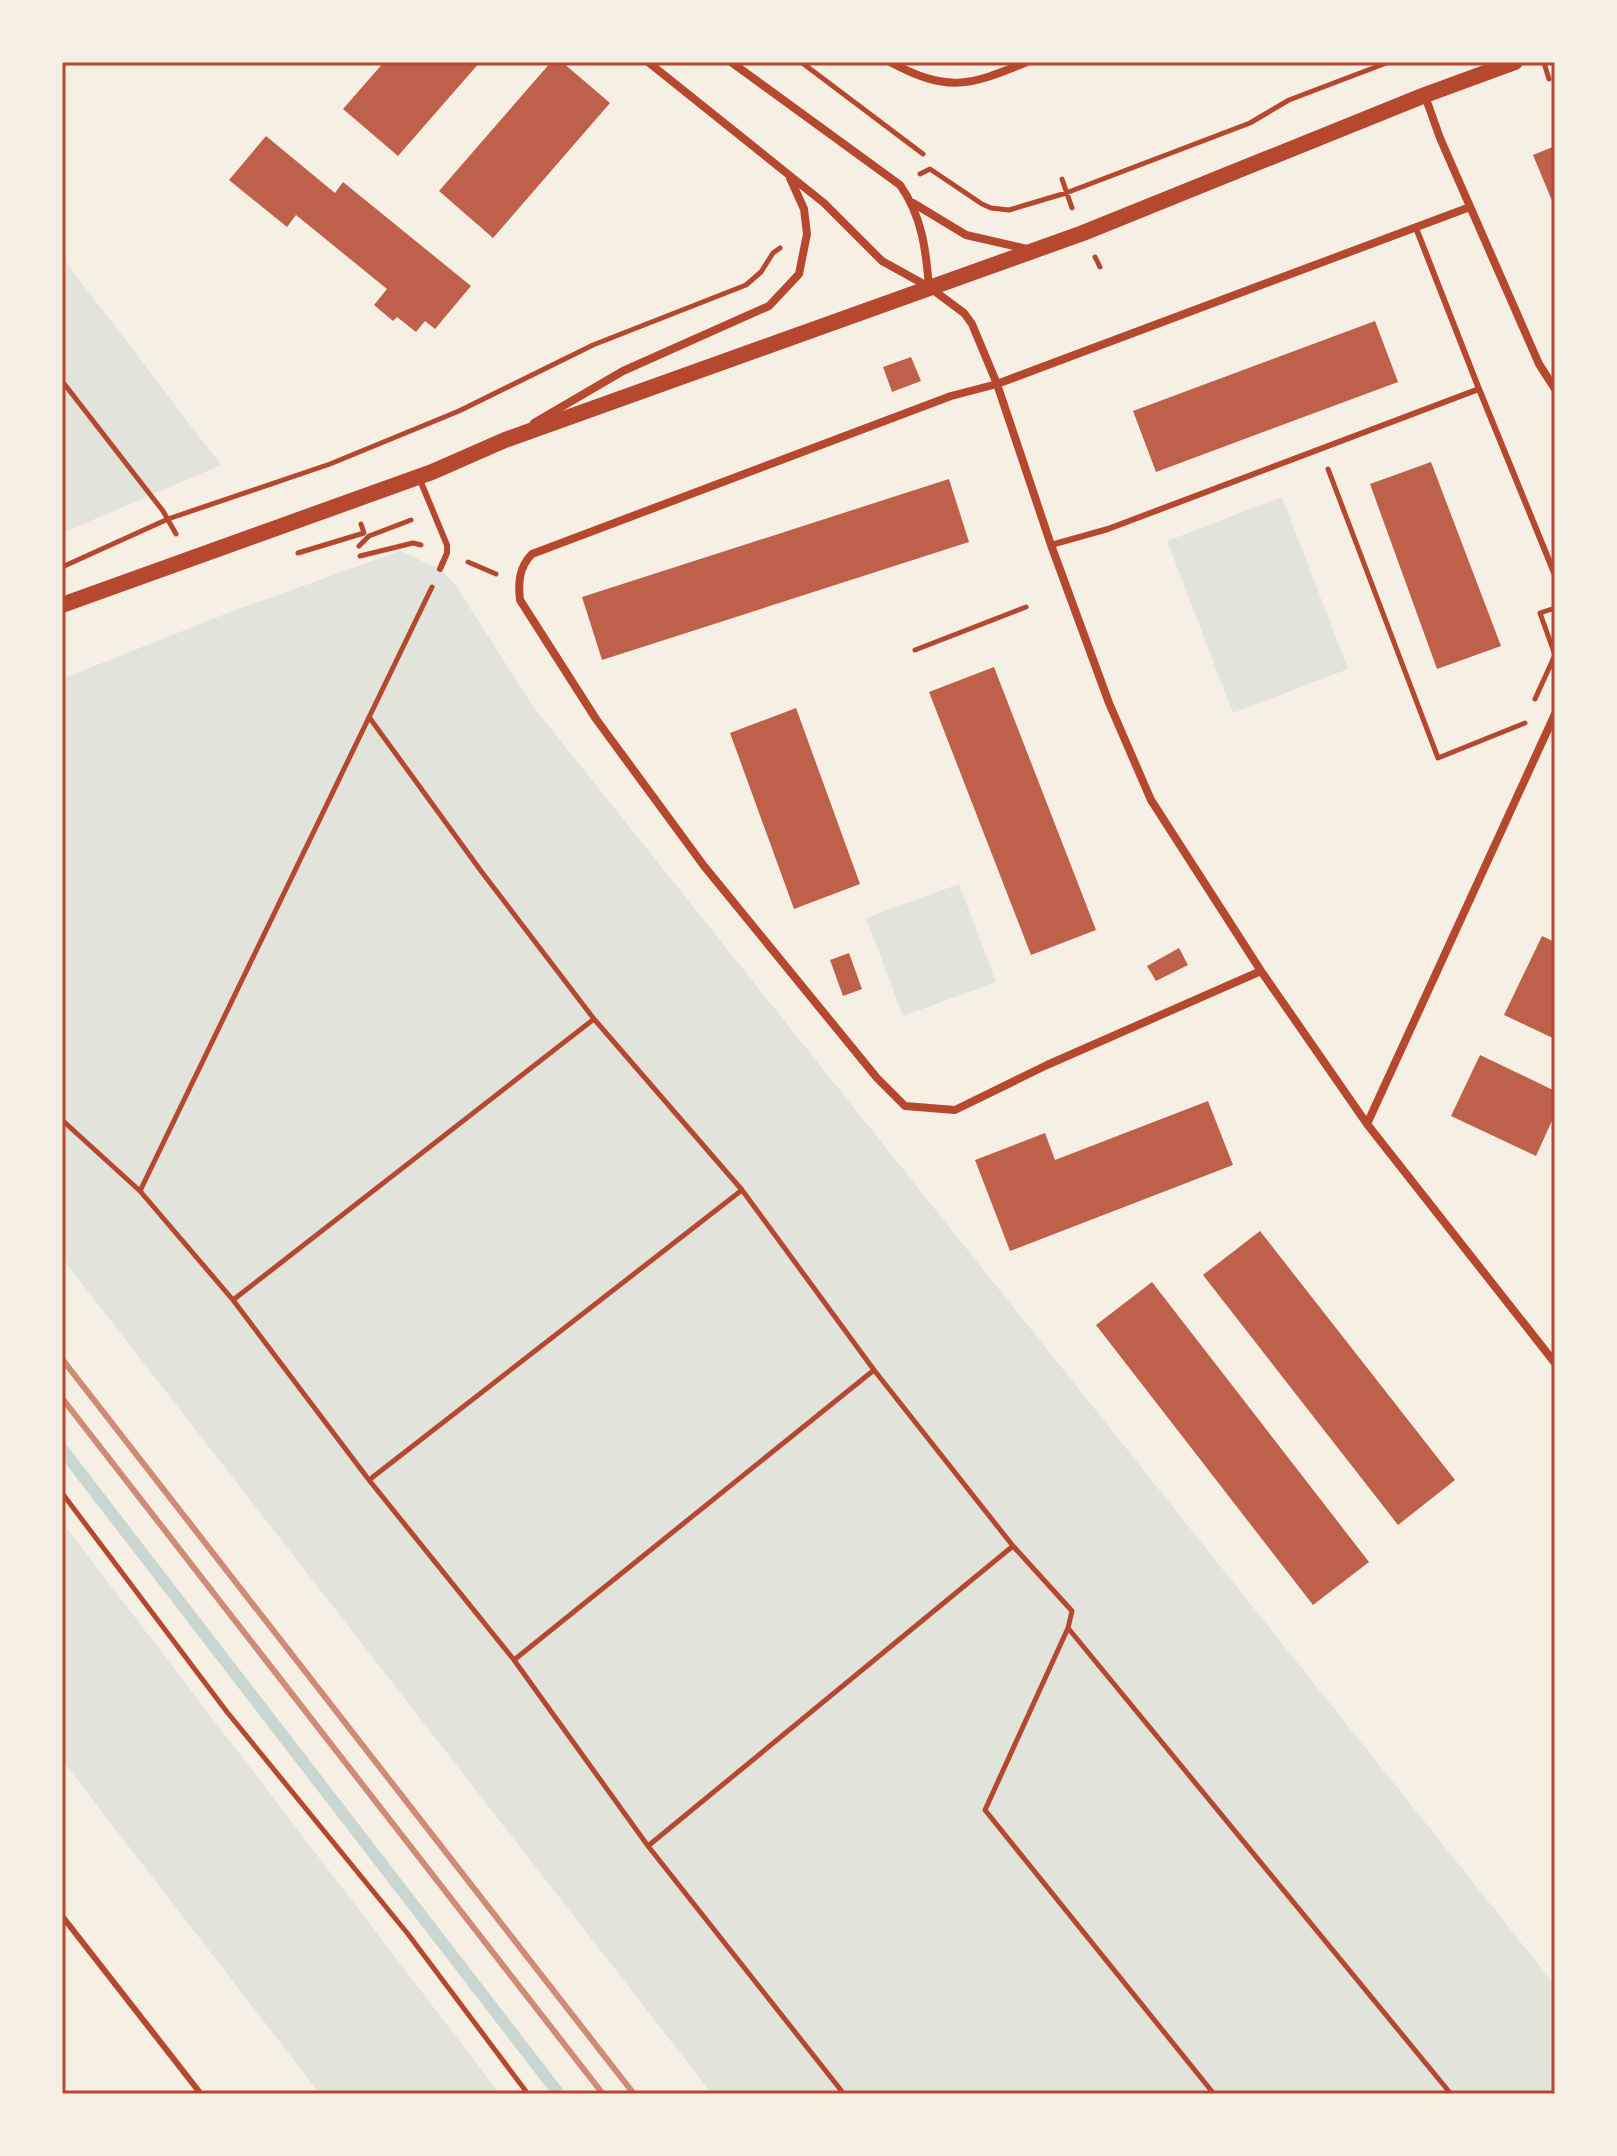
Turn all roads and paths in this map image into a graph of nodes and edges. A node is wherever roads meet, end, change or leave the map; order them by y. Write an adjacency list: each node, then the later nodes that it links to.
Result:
1 (648, 62): 11 (street)
2 (731, 62): 12 (street)
3 (801, 62): 10 (path)
4 (890, 62): 5 (street)
5 (1027, 62)
6 (1515, 62): 9 (main road)
7 (1544, 62): 8 (path)
8 (1549, 79)
9 (1425, 95): 13 (street); 15 (main road)
10 (923, 154)
11 (790, 177): 16 (street); 21 (street)
12 (913, 203): 15 (street); 16 (street)
13 (1470, 207): 14 (street); 20 (street)
14 (1416, 228): 18 (street); 19 (lane)
15 (1032, 250): 16 (main road)
16 (929, 287): 18 (street); 21 (main road)
17 (62, 381): 25 (path)
18 (997, 384): 27 (street); 39 (street)
19 (1479, 389): 22 (lane); 32 (lane)
20 (1555, 389)
21 (505, 440): 24 (main road)
22 (1320, 450): 27 (lane); 35 (path)
23 (330, 464): 25 (path)
24 (418, 477): 29 (main road); 31 (lane)
25 (168, 519): 29 (path); 30 (path)
26 (411, 520): 28 (path)
27 (1051, 545): 39 (street)
28 (359, 546)
29 (188, 558): 33 (main road)
30 (62, 567)
31 (440, 569): 38 (path)
32 (1555, 575)
33 (62, 605)
34 (1026, 607): 36 (path)
35 (1555, 608)
36 (915, 650)
37 (1555, 714): 42 (street)
38 (369, 717): 40 (path); 44 (path)
39 (1261, 971): 42 (street)
40 (594, 1019): 43 (path); 45 (path)
41 (62, 1120): 44 (path)
42 (1367, 1124): 46 (street)
43 (742, 1190): 47 (path); 48 (path)
44 (140, 1191): 45 (path)
45 (233, 1300): 48 (path)
46 (1555, 1363)
47 (874, 1370): 50 (path); 52 (path)
48 (369, 1480): 52 (path)
49 (62, 1493): 56 (path)
50 (1013, 1546): 51 (path); 53 (path)
51 (1068, 1628): 58 (path); 59 (path)
52 (514, 1660): 53 (path)
53 (648, 1846): 57 (path)
54 (62, 1916): 55 (lane)
55 (201, 2094)
56 (528, 2094)
57 (844, 2094)
58 (1214, 2094)
59 (1451, 2094)

